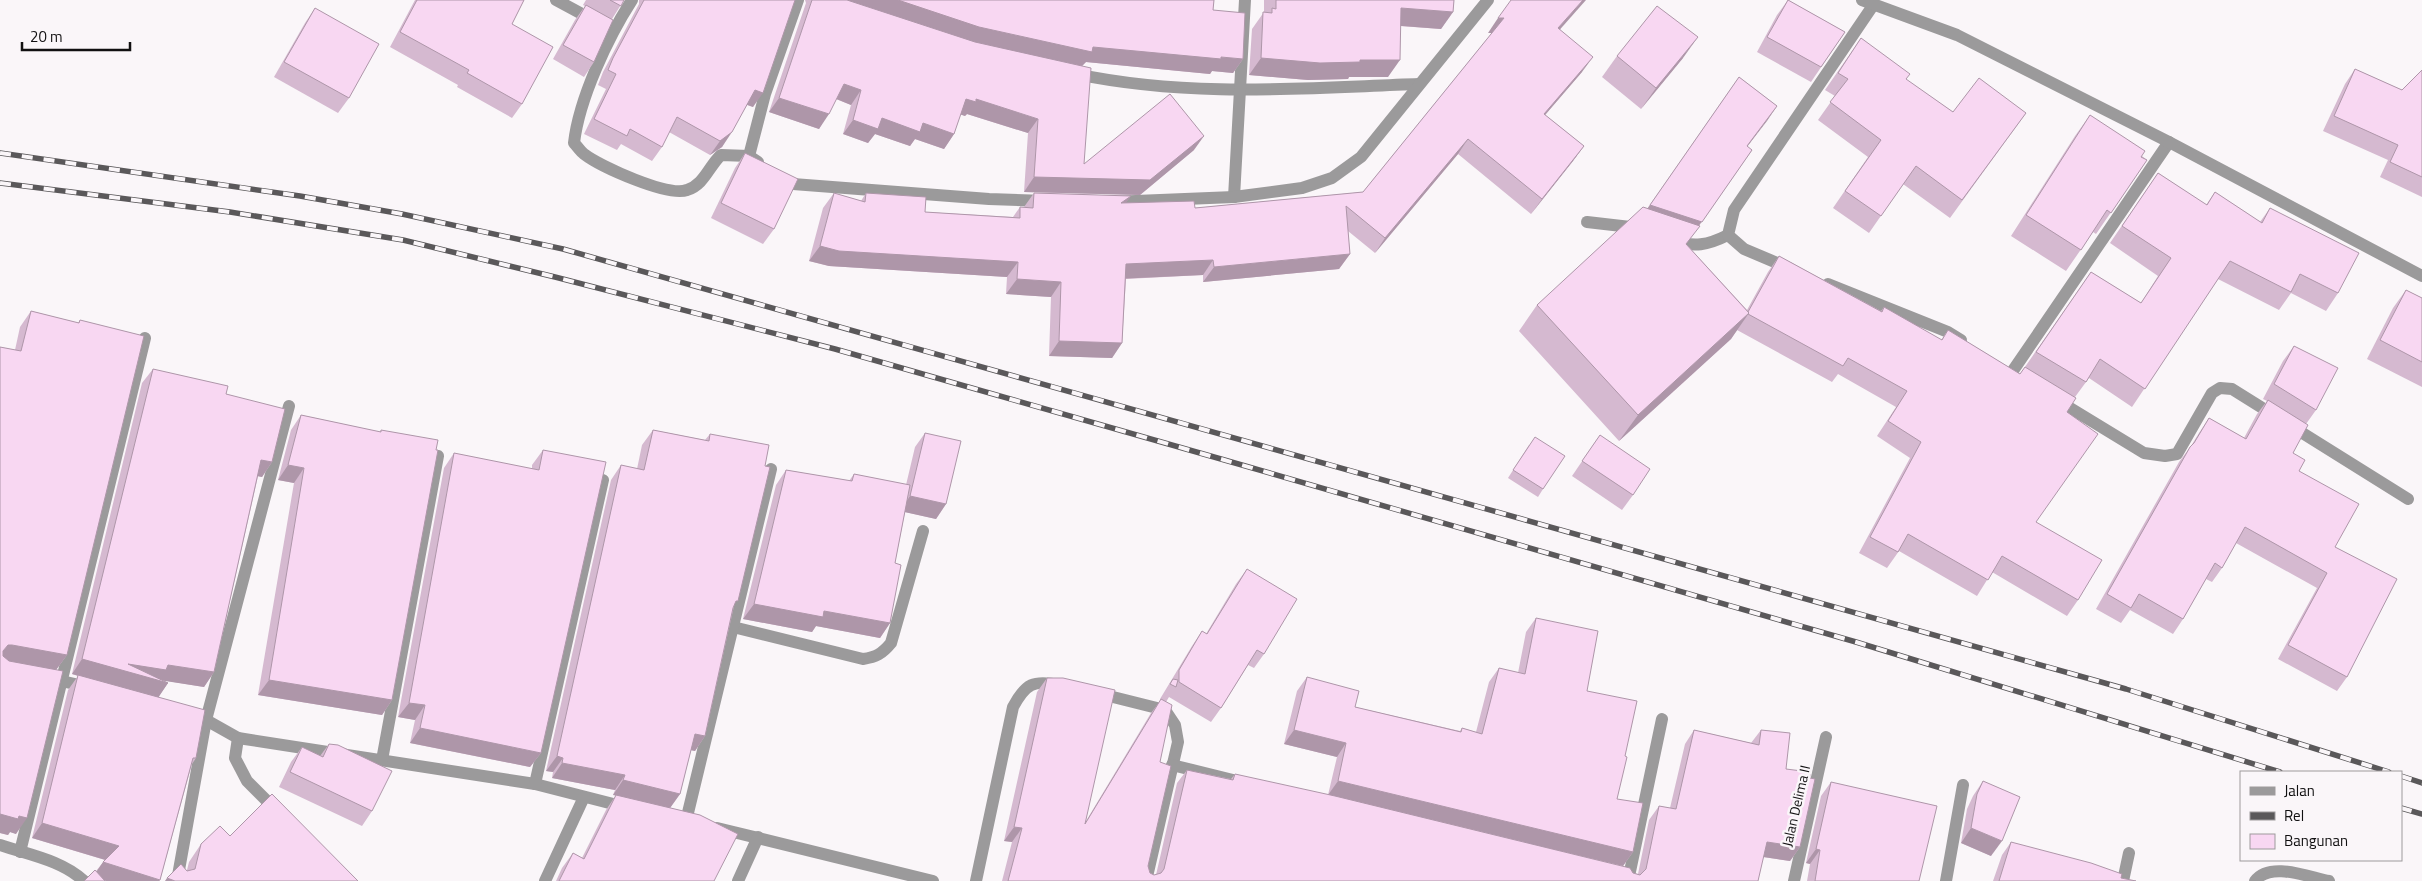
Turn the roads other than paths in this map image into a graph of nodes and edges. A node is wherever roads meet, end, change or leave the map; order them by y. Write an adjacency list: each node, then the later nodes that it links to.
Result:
1 (556, 0): 7 (street)
2 (632, 0): 7 (street)
3 (798, 0): 12 (street)
4 (1245, 0): 10 (street)
5 (1488, 0): 9 (street)
6 (1868, 2): 11 (street); 17 (street)
7 (612, 30): 12 (street)
8 (1062, 71): 10 (street)
9 (1419, 84): 10 (street); 13 (street)
10 (1239, 91): 13 (street)
11 (2169, 142): 19 (street); 23 (street)
12 (749, 156): 14 (street)
13 (1234, 197): 15 (street)
14 (1058, 201)
15 (1098, 202)
16 (1587, 222): 17 (street)
17 (1728, 236): 18 (street)
18 (1798, 272)
19 (2422, 276)
20 (1816, 279): 22 (street)
21 (145, 338): 33 (street)
22 (1972, 347)
23 (2012, 372)
24 (2045, 393): 29 (street)
25 (289, 406): 37 (street)
26 (438, 456): 40 (street)
27 (771, 469): 31 (street)
28 (603, 480): 42 (street)
29 (2408, 499)
30 (923, 531): 31 (street)
31 (733, 627): 48 (street)
32 (27, 673): 33 (street)
33 (63, 680): 34 (street); 50 (street)
34 (101, 691)
35 (177, 712): 37 (street)
36 (1662, 719): 52 (street)
37 (206, 720): 39 (street); 54 (street)
38 (1826, 737): 60 (street, Jalan Delima II)
39 (238, 738): 40 (street); 47 (street)
40 (382, 760): 42 (street)
41 (1172, 765): 43 (street); 58 (street); 59 (street)
42 (535, 784): 45 (street)
43 (1250, 784)
44 (1963, 785): 61 (street)
45 (584, 797): 46 (street); 55 (street)
46 (640, 810)
47 (284, 818)
48 (758, 837): 56 (street); 57 (street)
49 (0, 845): 50 (street)
50 (20, 852): 53 (street)
51 (2129, 853): 62 (street)
52 (1625, 877)
53 (84, 881)
54 (177, 881)
55 (545, 881)
56 (738, 881)
57 (932, 881)
58 (976, 881)
59 (1146, 881)
60 (1794, 881)
61 (1946, 881)
62 (2123, 881)
63 (2255, 881): 64 (street)
64 (2329, 881)

